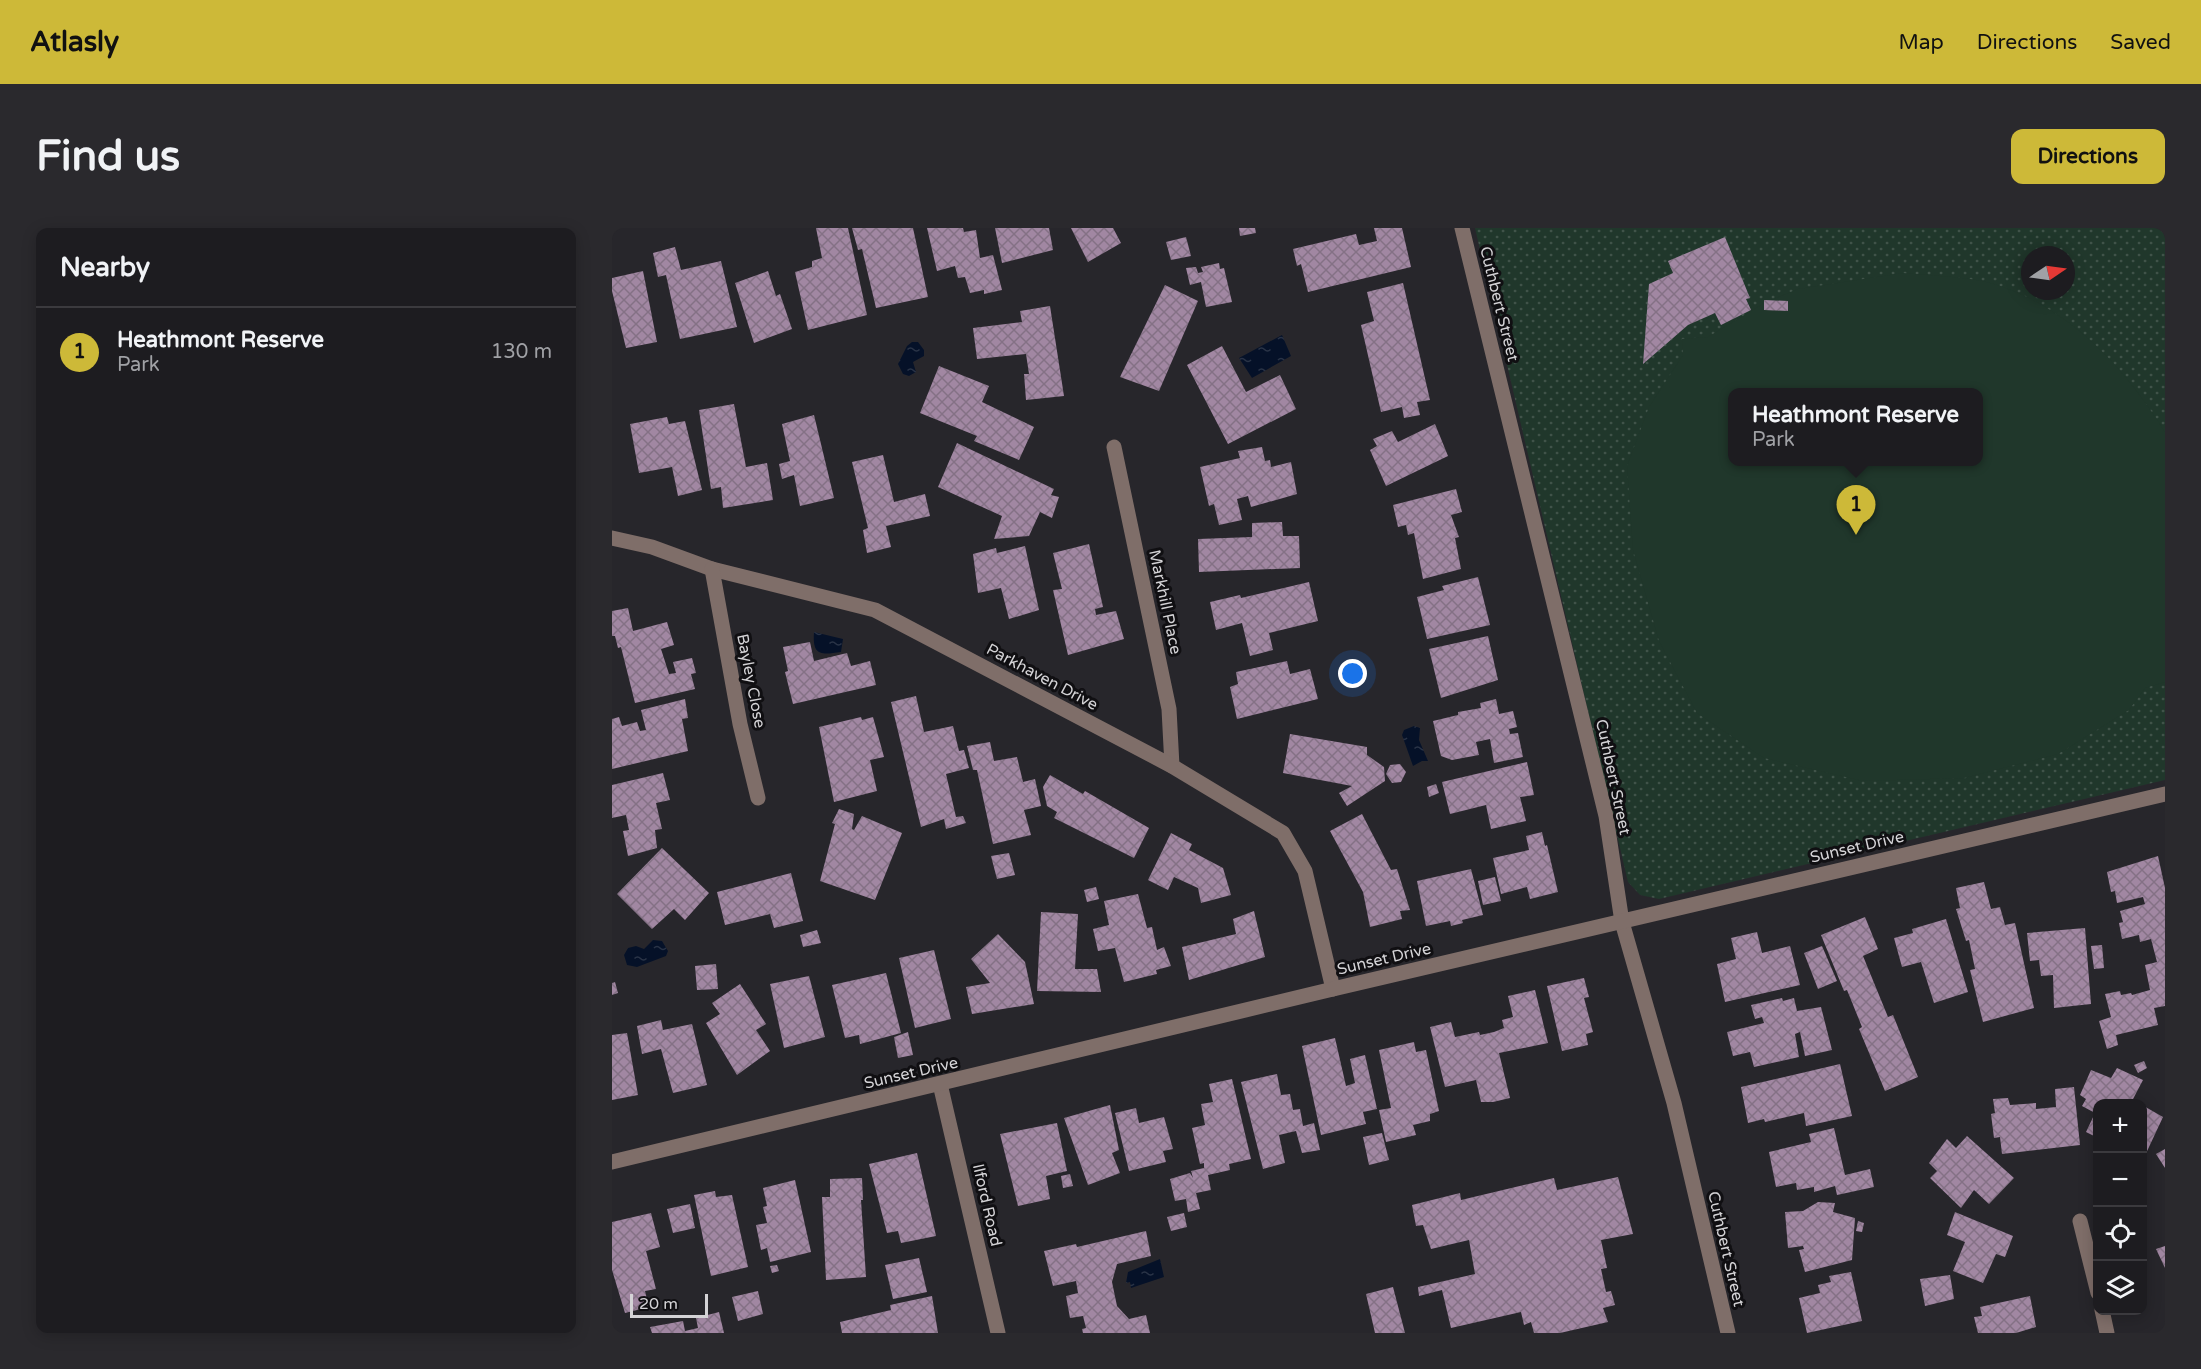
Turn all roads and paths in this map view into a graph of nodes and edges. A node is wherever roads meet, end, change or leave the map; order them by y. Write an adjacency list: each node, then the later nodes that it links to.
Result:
1 (1462, 228): 8 (street, Cuthbert Street)
2 (1114, 447): 5 (street, Markhill Place)
3 (612, 538): 4 (street, Parkhaven Drive)
4 (712, 569): 5 (street, Parkhaven Drive); 7 (street, Bayley Close)
5 (1172, 766): 9 (street, Parkhaven Drive)
6 (2165, 794): 8 (street, Sunset Drive)
7 (758, 798)
8 (1622, 922): 9 (street, Sunset Drive); 16 (street, Cuthbert Street)
9 (1333, 989): 10 (street, Sunset Drive)
10 (940, 1084): 11 (street, Sunset Drive); 15 (street, Ilford Road)
11 (612, 1162)
12 (2080, 1221): 13 (street)
13 (2093, 1276)
14 (2103, 1315): 17 (street)
15 (998, 1333)
16 (1728, 1333)
17 (2107, 1333)

